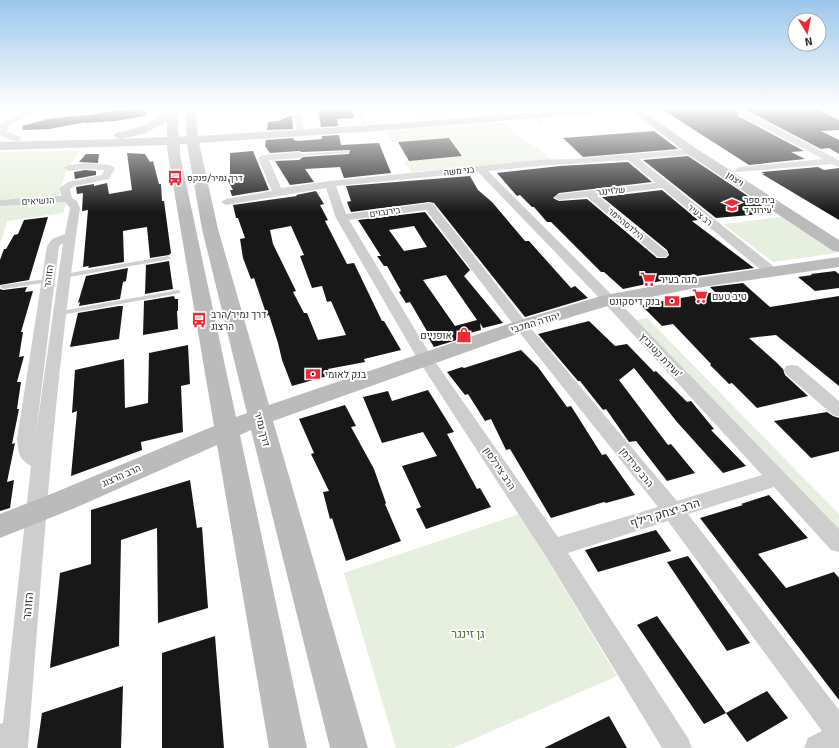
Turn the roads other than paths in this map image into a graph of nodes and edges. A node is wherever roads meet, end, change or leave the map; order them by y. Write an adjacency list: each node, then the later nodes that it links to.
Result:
1 (70, 143): 12 (main road)
2 (124, 143): 10 (main road)
3 (151, 143): 10 (main road)
4 (201, 143): 11 (main road)
5 (201, 143): 11 (main road)
6 (220, 143): 11 (main road)
7 (682, 143): 14 (main road, ויצמן)
8 (696, 143): 20 (main road, ויצמן)
9 (800, 143): 17 (street)
10 (173, 144): 11 (main road); 49 (main road, דרך נמיר)
11 (194, 144): 49 (main road, דרך נמיר)
12 (0, 146)
13 (347, 152): 15 (lane)
14 (693, 152): 16 (street, בני משה); 33 (main road, ויצמן)
15 (299, 155): 23 (street)
16 (630, 157): 19 (street, בני משה); 22 (street, רב צעיר)
17 (837, 162): 20 (street)
18 (69, 168): 26 (street, הנשיאים)
19 (480, 169): 21 (street, בני משה); 43 (street, ועידת קטוביץ')
20 (740, 170): 31 (main road, ויצמן)
21 (330, 184): 23 (street, בני משה); 30 (street, הרב צירלסון)
22 (663, 186): 24 (street, שלזינגר); 38 (street, רב צעיר)
23 (277, 192): 27 (street, בני משה)
24 (590, 193): 25 (street, שלזינגר); 34 (street, הילדסהיימר)
25 (559, 197)
26 (67, 199): 28 (street, הנשיאים); 32 (street, הזוהר)
27 (226, 202)
28 (0, 203)
29 (429, 206): 30 (street, בירנבוים); 45 (street, הרב פרידמן)
30 (342, 218): 46 (street, הרב צירלסון)
31 (839, 232)
32 (71, 236): 39 (street, הזוהר); 40 (street, הזוהר)
33 (839, 247)
34 (662, 254)
35 (168, 258): 39 (lane)
36 (839, 262): 38 (main road, יהודה המכבי)
37 (839, 267): 43 (lane, יהודה המכבי)
38 (772, 272): 43 (main road, יהודה המכבי)
39 (64, 276): 44 (street, הזוהר)
40 (47, 281): 41 (lane); 50 (street, הזוהר)
41 (4, 287)
42 (178, 292): 44 (lane)
43 (610, 301): 45 (main road, יהודה המכבי); 51 (street, ועידת קטוביץ')
44 (61, 313): 50 (street, הזוהר)
45 (523, 327): 46 (main road, יהודה המכבי); 52 (street, הרב פרידמן)
46 (426, 359): 49 (main road, יהודה המכבי); 56 (street, הרב צירלסון)
47 (792, 370): 48 (street)
48 (839, 411)
49 (253, 423): 53 (main road, הרב הרצוג); 60 (main road, דרך נמיר); 61 (main road, דרך נמיר)
50 (41, 463): 53 (street, הזוהר)
51 (777, 478): 52 (street, הרב יצחק רילף); 55 (street, ועידת קטוביץ')
52 (673, 511): 56 (street, הרב יצחק רילף); 57 (street, הרב פרידמן)
53 (38, 512): 54 (main road, הרב הרצוג); 59 (street, הזוהר)
54 (0, 526)
55 (839, 543)
56 (553, 548): 62 (street, הרב צירלסון)
57 (839, 732)
58 (839, 736): 63 (street)
59 (10, 739)
60 (288, 748)
61 (349, 748)
62 (678, 748)
63 (818, 748)

